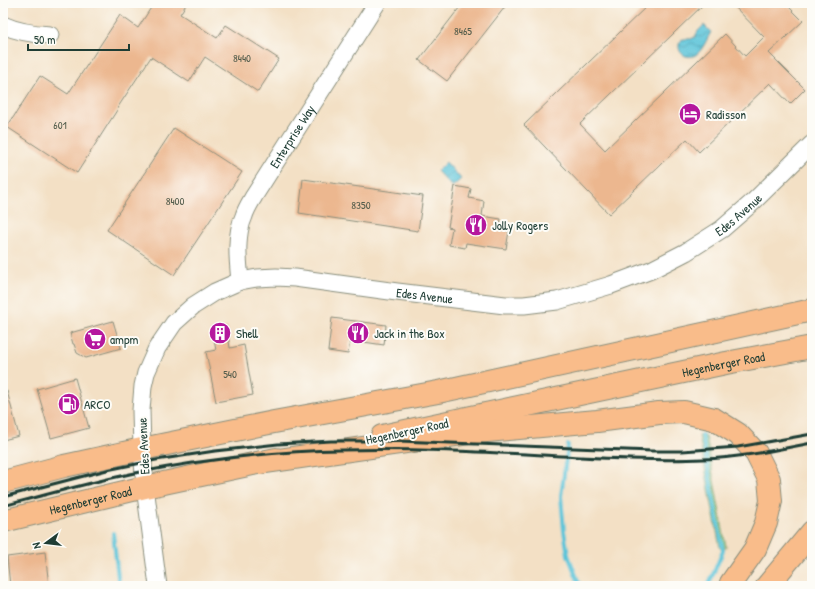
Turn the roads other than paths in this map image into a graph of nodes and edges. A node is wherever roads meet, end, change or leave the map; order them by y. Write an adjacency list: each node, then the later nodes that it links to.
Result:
1 (377, 3): 5 (street, Enterprise Way)
2 (3, 25): 3 (street)
3 (50, 35)
4 (812, 144): 5 (street, Edes Avenue)
5 (240, 281): 8 (street, Edes Avenue)
6 (812, 310): 8 (main road)
7 (812, 347): 9 (main road, Hegenberger Road)
8 (142, 449): 10 (main road); 11 (street, Edes Avenue)
9 (258, 463): 11 (main road, Hegenberger Road); 15 (main road)
10 (3, 482)
11 (145, 487): 12 (main road, Hegenberger Road); 14 (street, Edes Avenue)
12 (3, 521)
13 (812, 532): 16 (main road)
14 (158, 586)
15 (730, 586)
16 (767, 586)

